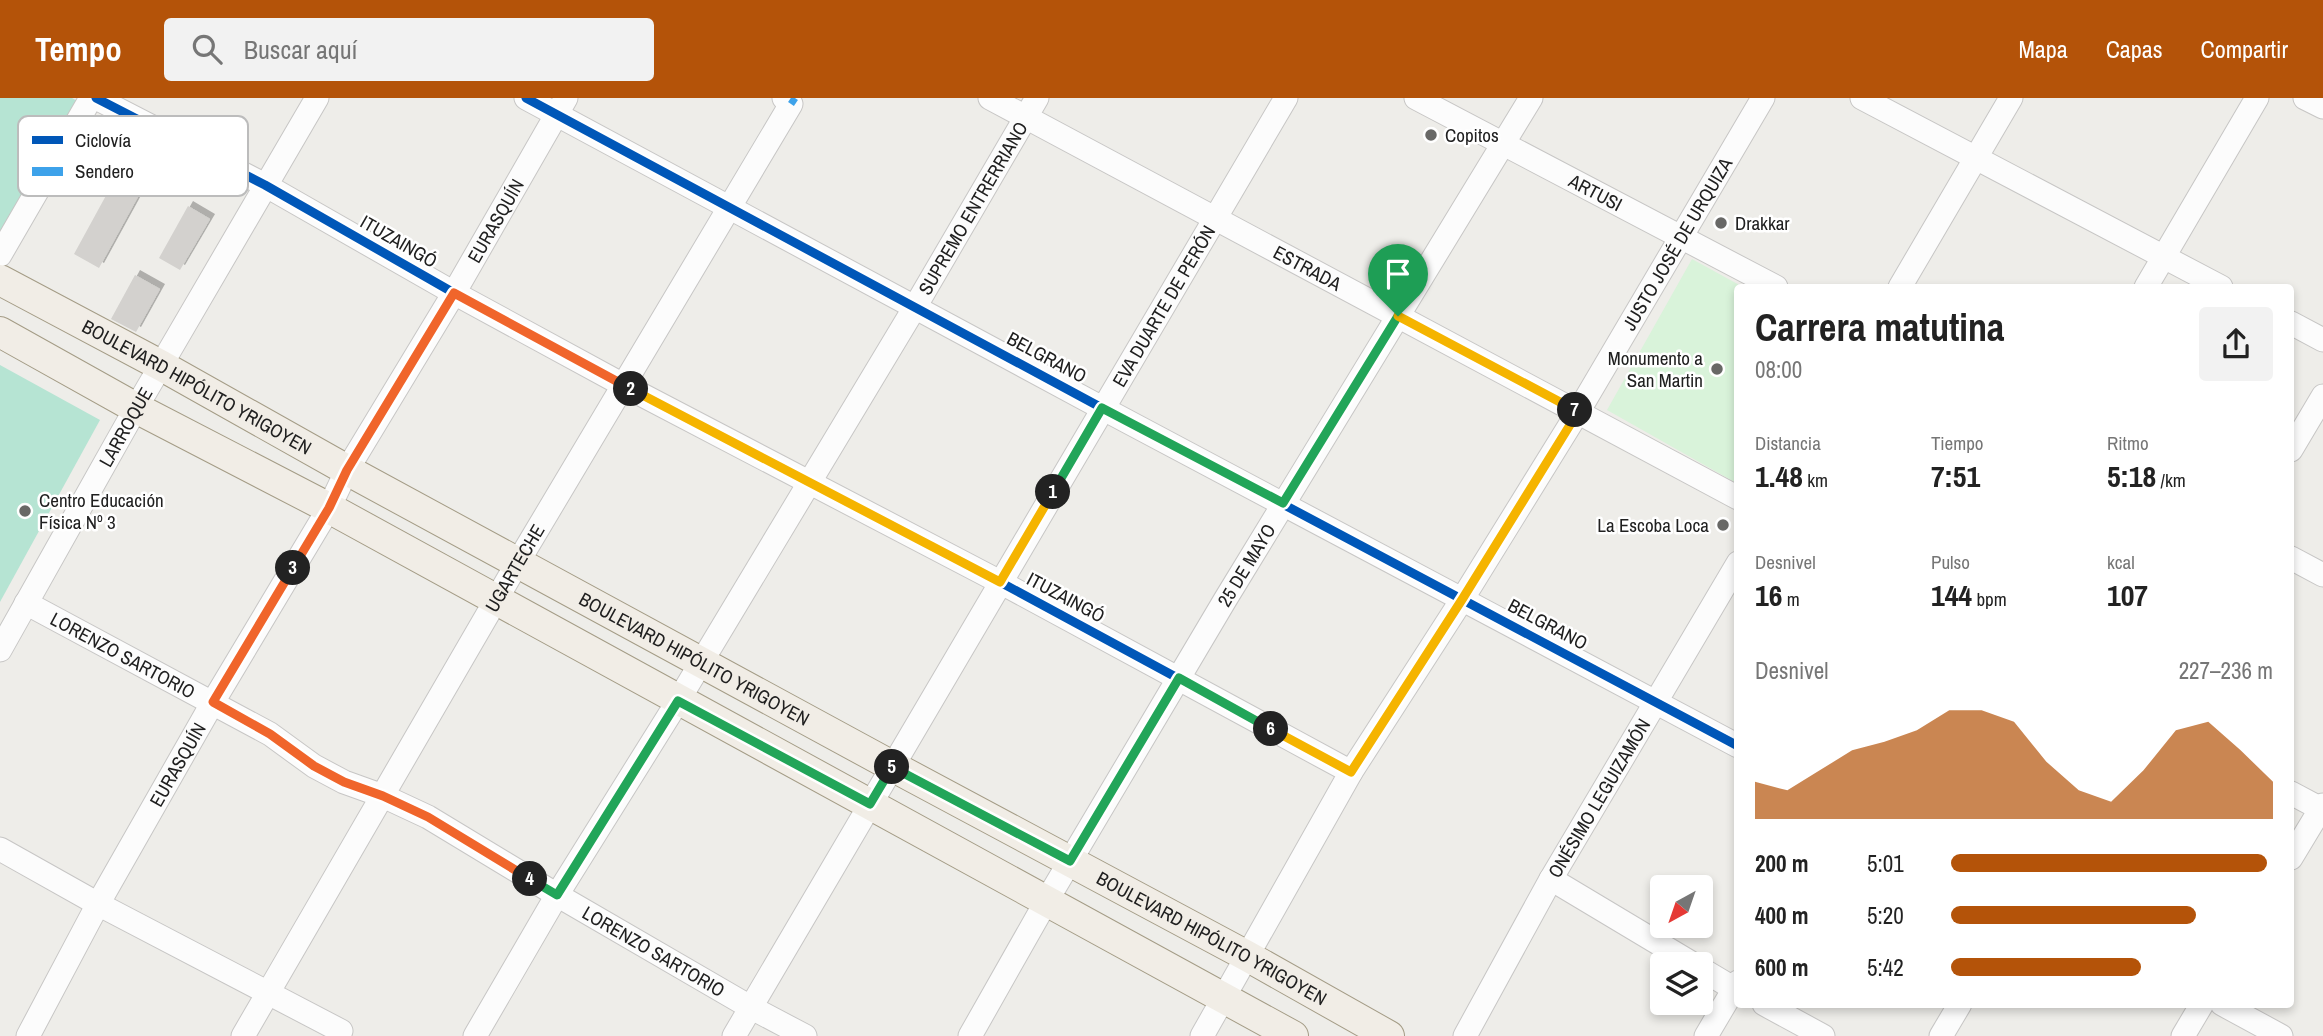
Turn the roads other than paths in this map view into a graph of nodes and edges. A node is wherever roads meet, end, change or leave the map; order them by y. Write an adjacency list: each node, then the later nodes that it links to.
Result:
1 (94, 98): 17 (street); 18 (street, ITUZAINGÓ)
2 (317, 98): 22 (street, LARROQUE)
3 (526, 98): 14 (street, BELGRANO)
4 (990, 98): 16 (street, ESTRADA)
5 (1286, 98): 25 (street, EVA DUARTE DE PERÓN)
6 (1416, 98): 19 (street, ARTUSI)
7 (1531, 98): 19 (street, 25 DE MAYO)
8 (1763, 98): 26 (street, JUSTO JOSÉ DE URQUIZA)
9 (1862, 98): 20 (street)
10 (2011, 98): 20 (street)
11 (2257, 98): 28 (street)
12 (2305, 98): 15 (street)
13 (788, 101): 24 (street, UGARTECHE)
14 (561, 106): 24 (street, BELGRANO); 34 (street, EURASQUÍN)
15 (2323, 107)
16 (1031, 108): 25 (street, ESTRADA); 35 (street, SUPREMO ENTRERRIANO)
17 (83, 116)
18 (129, 116)
19 (1504, 144): 26 (street, ARTUSI); 36 (street, 25 DE MAYO)
20 (1976, 158): 28 (street); 31 (street)
21 (248, 176): 22 (street, ITUZAINGÓ)
22 (265, 185): 34 (street, ITUZAINGÓ); 40 (street, LARROQUE)
23 (35, 196): 27 (street)
24 (732, 207): 35 (street, BELGRANO); 41 (street, UGARTECHE)
25 (1214, 218): 36 (street, ESTRADA); 44 (street, EVA DUARTE DE PERÓN)
26 (1681, 237): 30 (street, ARTUSI); 45 (street, JUSTO JOSÉ DE URQUIZA)
27 (0, 255)
28 (2164, 257): 32 (street); 33 (street)
29 (0, 280): 40 (main road, BOULEVARD HIPÓLITO YRIGOYEN)
30 (1770, 284)
31 (1902, 284)
32 (2148, 284)
33 (2215, 284)
34 (454, 293): 41 (street, ITUZAINGÓ); 47 (street, EURASQUÍN)
35 (915, 307): 44 (street, BELGRANO); 48 (street, SUPREMO ENTRERRIANO)
36 (1398, 316): 45 (street, ESTRADA); 50 (street, 25 DE MAYO)
37 (2294, 325): 39 (street)
38 (0, 332): 43 (main road)
39 (2323, 340)
40 (162, 366): 43 (street, LARROQUE); 47 (main road, BOULEVARD HIPÓLITO YRIGOYEN)
41 (625, 386): 48 (street, ITUZAINGÓ); 53 (street, UGARTECHE)
42 (2323, 396): 46 (street)
43 (136, 408): 51 (main road); 59 (street, LARROQUE)
44 (1102, 408): 50 (street, BELGRANO); 56 (street, EVA DUARTE DE PERÓN)
45 (1578, 412): 49 (street, ESTRADA); 57 (street, JUSTO JOSÉ DE URQUIZA)
46 (2294, 445)
47 (347, 470): 51 (street, EURASQUÍN); 53 (main road, BOULEVARD HIPÓLITO YRIGOYEN)
48 (810, 482): 56 (street, ITUZAINGÓ); 61 (street, SUPREMO ENTRERRIANO)
49 (1734, 496)
50 (1283, 503): 57 (street, BELGRANO); 62 (street, 25 DE MAYO)
51 (329, 508): 58 (main road); 64 (street, EURASQUÍN)
52 (2294, 560): 55 (street)
53 (518, 562): 58 (street, UGARTECHE); 61 (main road, BOULEVARD HIPÓLITO YRIGOYEN)
54 (1734, 570): 65 (street, ONÉSIMO LEGUIZAMÓN)
55 (2323, 575)
56 (1000, 582): 62 (street, ITUZAINGÓ); 67 (street, EVA DUARTE DE PERÓN)
57 (1463, 598): 65 (street, BELGRANO); 68 (street, JUSTO JOSÉ DE URQUIZA)
58 (495, 601): 63 (main road); 70 (street, UGARTECHE)
59 (26, 603): 60 (street, LARROQUE); 64 (street, LORENZO SARTORIO)
60 (0, 650)
61 (701, 661): 63 (street, SUPREMO ENTRERRIANO); 67 (main road, BOULEVARD HIPÓLITO YRIGOYEN)
62 (1179, 678): 68 (street, ITUZAINGÓ); 75 (street, 25 DE MAYO)
63 (678, 701): 71 (main road); 77 (street, SUPREMO ENTRERRIANO)
64 (213, 702): 70 (street, LORENZO SARTORIO); 79 (street, EURASQUÍN)
65 (1656, 702): 66 (street, BELGRANO); 76 (street, ONÉSIMO LEGUIZAMÓN)
66 (1734, 744)
67 (892, 766): 71 (street, EVA DUARTE DE PERÓN); 75 (main road, BOULEVARD HIPÓLITO YRIGOYEN)
68 (1351, 772): 81 (street, JUSTO JOSÉ DE URQUIZA)
69 (2294, 794): 72 (street)
70 (383, 796): 77 (street, LORENZO SARTORIO); 85 (street, UGARTECHE)
71 (870, 804): 78 (main road); 87 (street, EVA DUARTE DE PERÓN)
72 (2322, 808): 74 (street)
73 (0, 849): 79 (street)
74 (2294, 853)
75 (1070, 861): 78 (street, 25 DE MAYO); 81 (main road, BOULEVARD HIPÓLITO YRIGOYEN)
76 (1551, 879): 80 (street); 102 (street, ONÉSIMO LEGUIZAMÓN)
77 (557, 895): 87 (street, LORENZO SARTORIO); 95 (street, SUPREMO ENTRERRIANO)
78 (1047, 900): 86 (main road); 98 (street, 25 DE MAYO)
79 (98, 904): 85 (street); 93 (street, EURASQUÍN)
80 (1673, 952)
81 (1247, 956): 86 (street, JUSTO JOSÉ DE URQUIZA); 101 (main road, BOULEVARD HIPÓLITO YRIGOYEN)
82 (1713, 975): 83 (street)
83 (1734, 986)
84 (1734, 990): 103 (street)
85 (267, 993): 92 (street); 94 (street, UGARTECHE)
86 (1223, 999): 99 (street, JUSTO JOSÉ DE URQUIZA); 100 (main road)
87 (750, 1007): 96 (street, EVA DUARTE DE PERÓN); 97 (street, LORENZO SARTORIO)
88 (1771, 1008): 104 (street)
89 (1958, 1008): 105 (street)
90 (2200, 1008): 106 (street)
91 (2229, 1008): 107 (street)
92 (341, 1031)
93 (28, 1036)
94 (243, 1036)
95 (475, 1036)
96 (734, 1036)
97 (805, 1036)
98 (970, 1036)
99 (1202, 1036)
100 (1293, 1036)
101 (1389, 1036)
102 (1465, 1036)
103 (1706, 1036)
104 (1823, 1036)
105 (1941, 1036)
106 (2183, 1036)
107 (2281, 1036)

